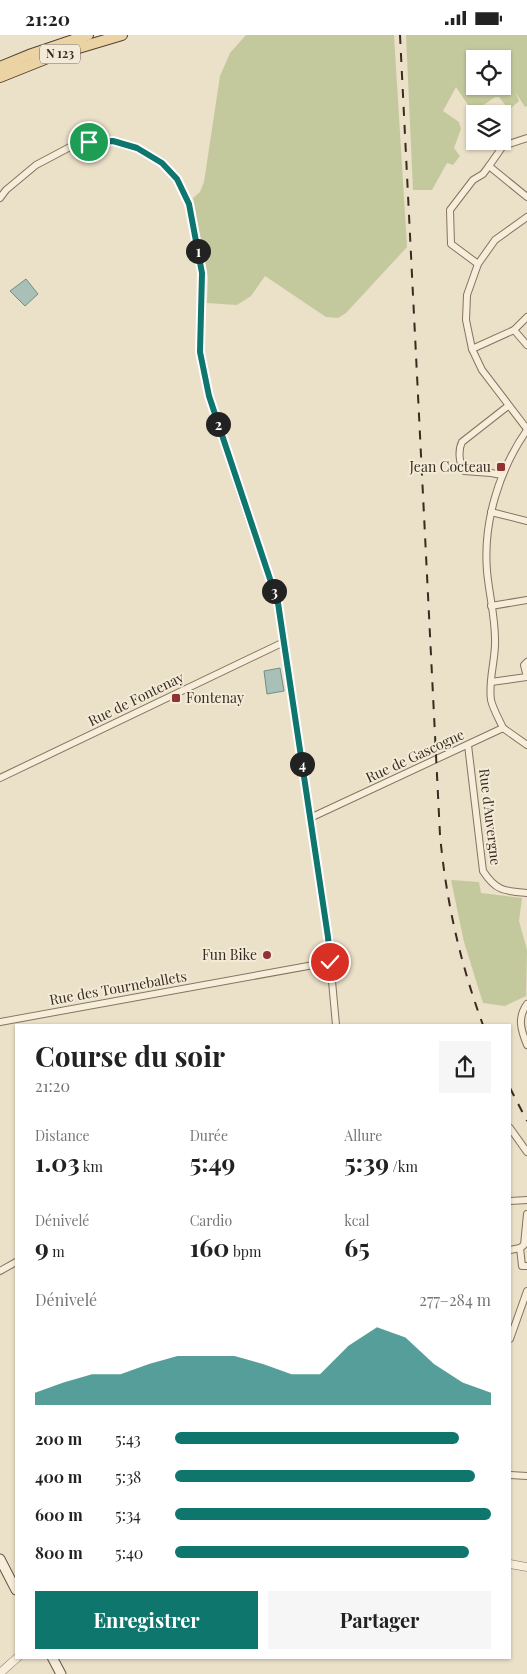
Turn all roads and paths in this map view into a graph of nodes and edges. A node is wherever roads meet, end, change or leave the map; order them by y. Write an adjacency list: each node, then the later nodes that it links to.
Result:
1 (88, 35): 3 (main road, N 123)
2 (122, 35): 4 (main road, N 123)
3 (0, 67)
4 (0, 77)
5 (527, 138): 6 (street)
6 (511, 141)
7 (497, 150): 8 (street)
8 (489, 166): 9 (street); 12 (street)
9 (527, 197)
10 (0, 198): 24 (street)
11 (527, 217): 12 (street)
12 (478, 264): 16 (street)
13 (527, 317): 14 (street)
14 (514, 330): 15 (street); 16 (street)
15 (527, 345)
16 (472, 349): 17 (street)
17 (508, 406): 18 (street); 19 (street)
18 (527, 430): 19 (street)
19 (502, 475): 20 (street)
20 (491, 512): 21 (street); 23 (street)
21 (527, 521)
22 (527, 599): 23 (street)
23 (491, 606): 26 (street)
24 (284, 642): 30 (street, Rue de Fontenay); 31 (street)
25 (527, 662): 26 (street)
26 (491, 682): 27 (street)
27 (503, 728): 28 (street, Rue de Gascogne); 29 (street)
28 (468, 745): 31 (street, Rue de Gascogne); 32 (street, Rue d'Auvergne)
29 (527, 745)
30 (0, 778)
31 (310, 818): 33 (street)
32 (527, 893)
33 (330, 962): 35 (street, Rue des Tourneballets); 36 (street)
34 (527, 1004): 37 (street)
35 (0, 1022)
36 (336, 1024)
37 (527, 1045)
38 (511, 1129): 39 (street)
39 (527, 1152)
40 (527, 1200): 41 (street)
41 (511, 1201)
42 (527, 1215): 44 (street)
43 (511, 1249): 44 (street)
44 (520, 1249): 46 (street)
45 (15, 1263): 47 (street)
46 (527, 1266)
47 (0, 1271)
48 (527, 1291): 49 (street)
49 (511, 1336)
50 (511, 1475): 51 (street)
51 (527, 1476)
52 (0, 1559): 55 (main road)
53 (511, 1563): 54 (street)
54 (527, 1567)
55 (15, 1588)
56 (16, 1659): 58 (street)
57 (53, 1659): 59 (main road)
58 (0, 1673)
59 (61, 1674)

